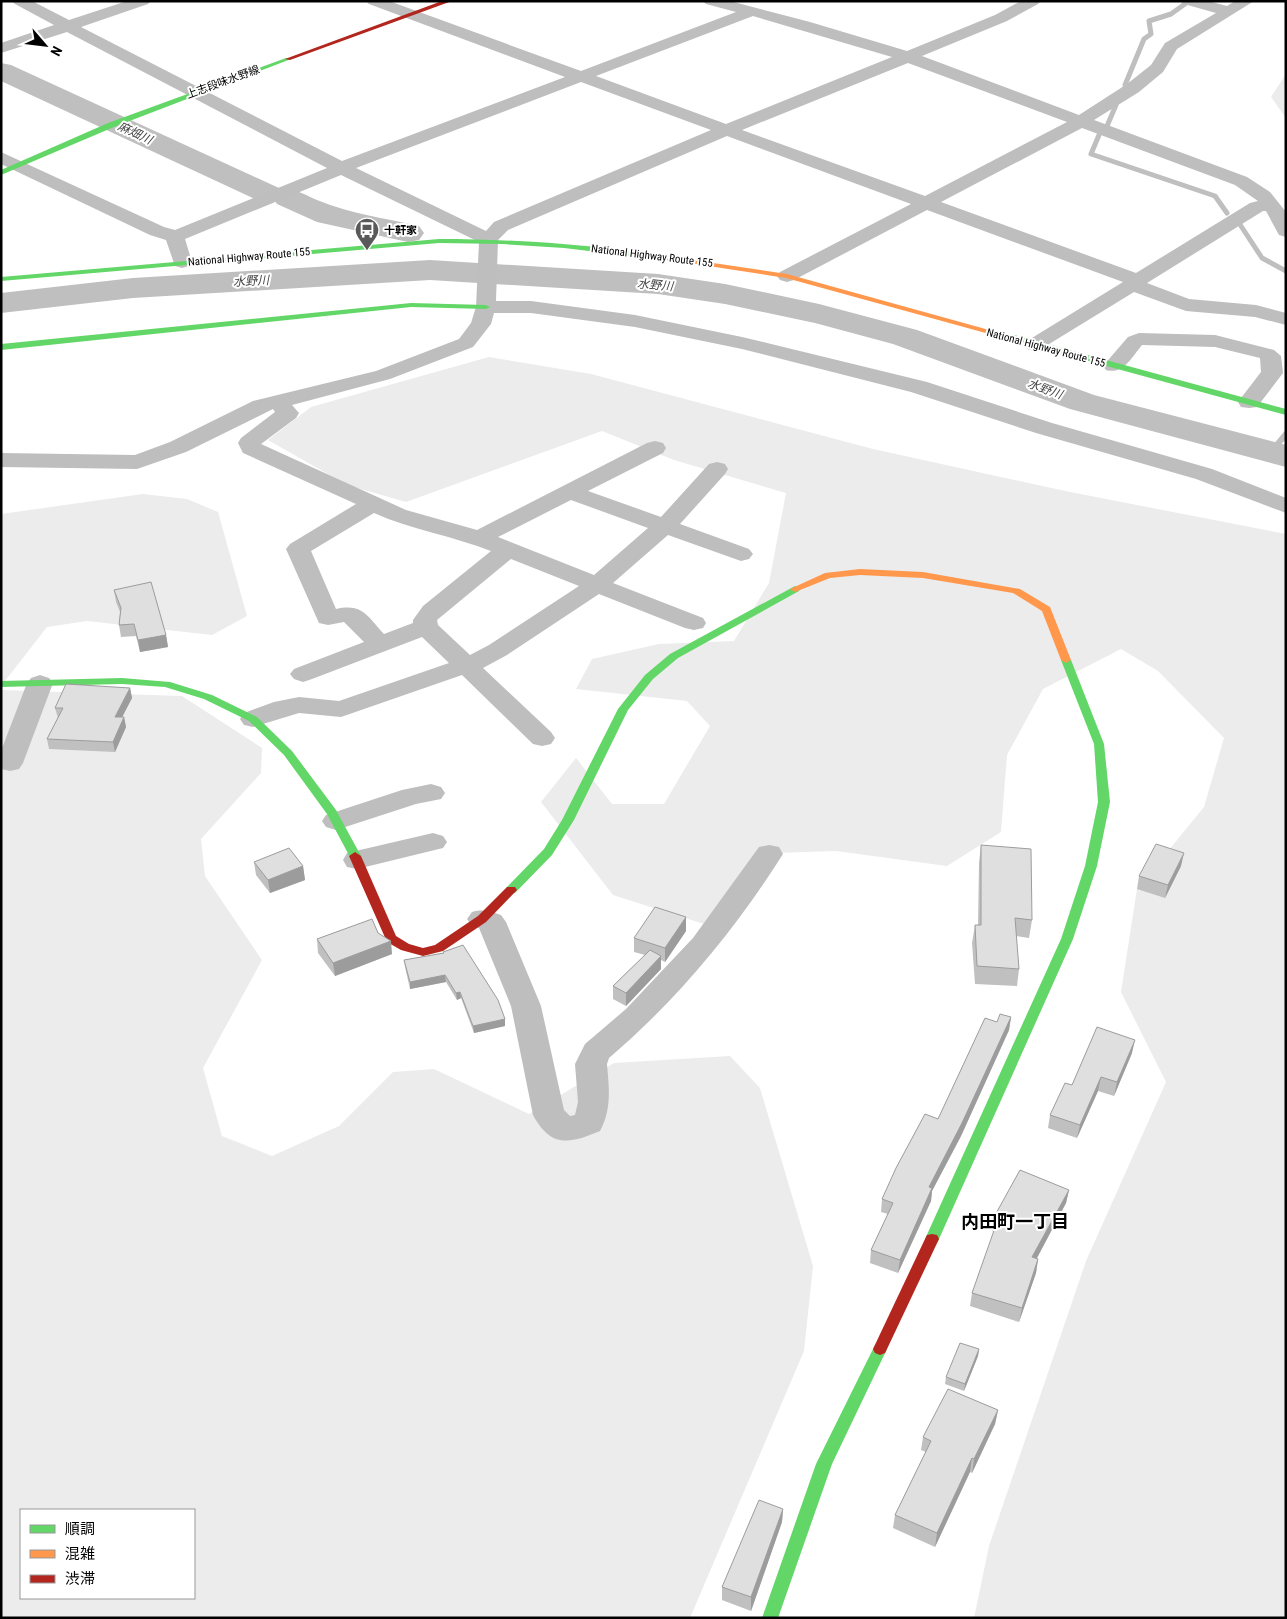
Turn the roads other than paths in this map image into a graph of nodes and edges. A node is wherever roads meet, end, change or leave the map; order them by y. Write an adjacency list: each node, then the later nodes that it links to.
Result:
1 (20, 1): 12 (street)
2 (143, 1): 12 (street)
3 (374, 1): 11 (street)
4 (449, 1): 11 (main road, 上志段味水野線)
5 (712, 1): 10 (street)
6 (1033, 1): 14 (street)
7 (1246, 1): 9 (street)
8 (1193, 2): 9 (street)
9 (1228, 11): 17 (street)
10 (750, 12): 14 (street); 15 (street)
11 (412, 15): 15 (street); 16 (main road, 上志段味水野線)
12 (68, 25): 13 (street); 16 (street)
13 (1, 48)
14 (908, 57): 17 (street); 18 (street)
15 (580, 76): 18 (street); 20 (street)
16 (194, 92): 19 (main road, 上志段味水野線); 20 (street)
17 (1080, 122): 21 (street); 22 (street)
18 (726, 130): 21 (street); 25 (street)
19 (7, 165): 24 (street)
20 (341, 168): 24 (street); 25 (street)
21 (925, 202): 27 (street); 29 (street)
22 (1271, 204): 23 (street); 29 (street)
23 (1286, 231)
24 (175, 236): 26 (street)
25 (488, 244): 26 (main road, National Highway Route 155); 27 (main road, National Highway Route 155); 30 (street)
26 (182, 262): 28 (main road, National Highway Route 155)
27 (787, 276): 32 (main road, National Highway Route 155)
28 (1, 279)
29 (1134, 282): 31 (street); 32 (street)
30 (486, 306): 33 (main road); 36 (street); 43 (street)
31 (1286, 319)
32 (1034, 345): 34 (main road, National Highway Route 155)
33 (1, 347)
34 (1113, 366): 35 (main road, National Highway Route 155); 35 (street)
35 (1249, 402): 37 (main road, National Highway Route 155)
36 (279, 403): 39 (street); 42 (street)
37 (1285, 412)
38 (655, 448): 41 (street)
39 (1, 460)
40 (717, 469): 44 (street)
41 (570, 492): 44 (street); 45 (street)
42 (373, 504): 45 (street); 51 (street)
43 (1286, 506)
44 (664, 526): 47 (street); 48 (street)
45 (479, 538): 46 (street)
46 (508, 549): 48 (street); 50 (street)
47 (741, 554)
48 (595, 586): 49 (street); 52 (street)
49 (694, 623)
50 (426, 627): 51 (street); 52 (street)
51 (380, 644): 53 (street)
52 (466, 666): 56 (street); 57 (street)
53 (303, 674)
54 (40, 683): 55 (main road); 56 (main road); 58 (street)
55 (1, 684)
56 (253, 719): 60 (main road)
57 (542, 738)
58 (10, 763)
59 (431, 793): 60 (street)
60 (336, 821): 63 (main road)
61 (434, 842): 63 (street)
62 (769, 854): 64 (street)
63 (357, 860): 64 (main road)
64 (482, 919): 65 (main road)
65 (770, 1618)

